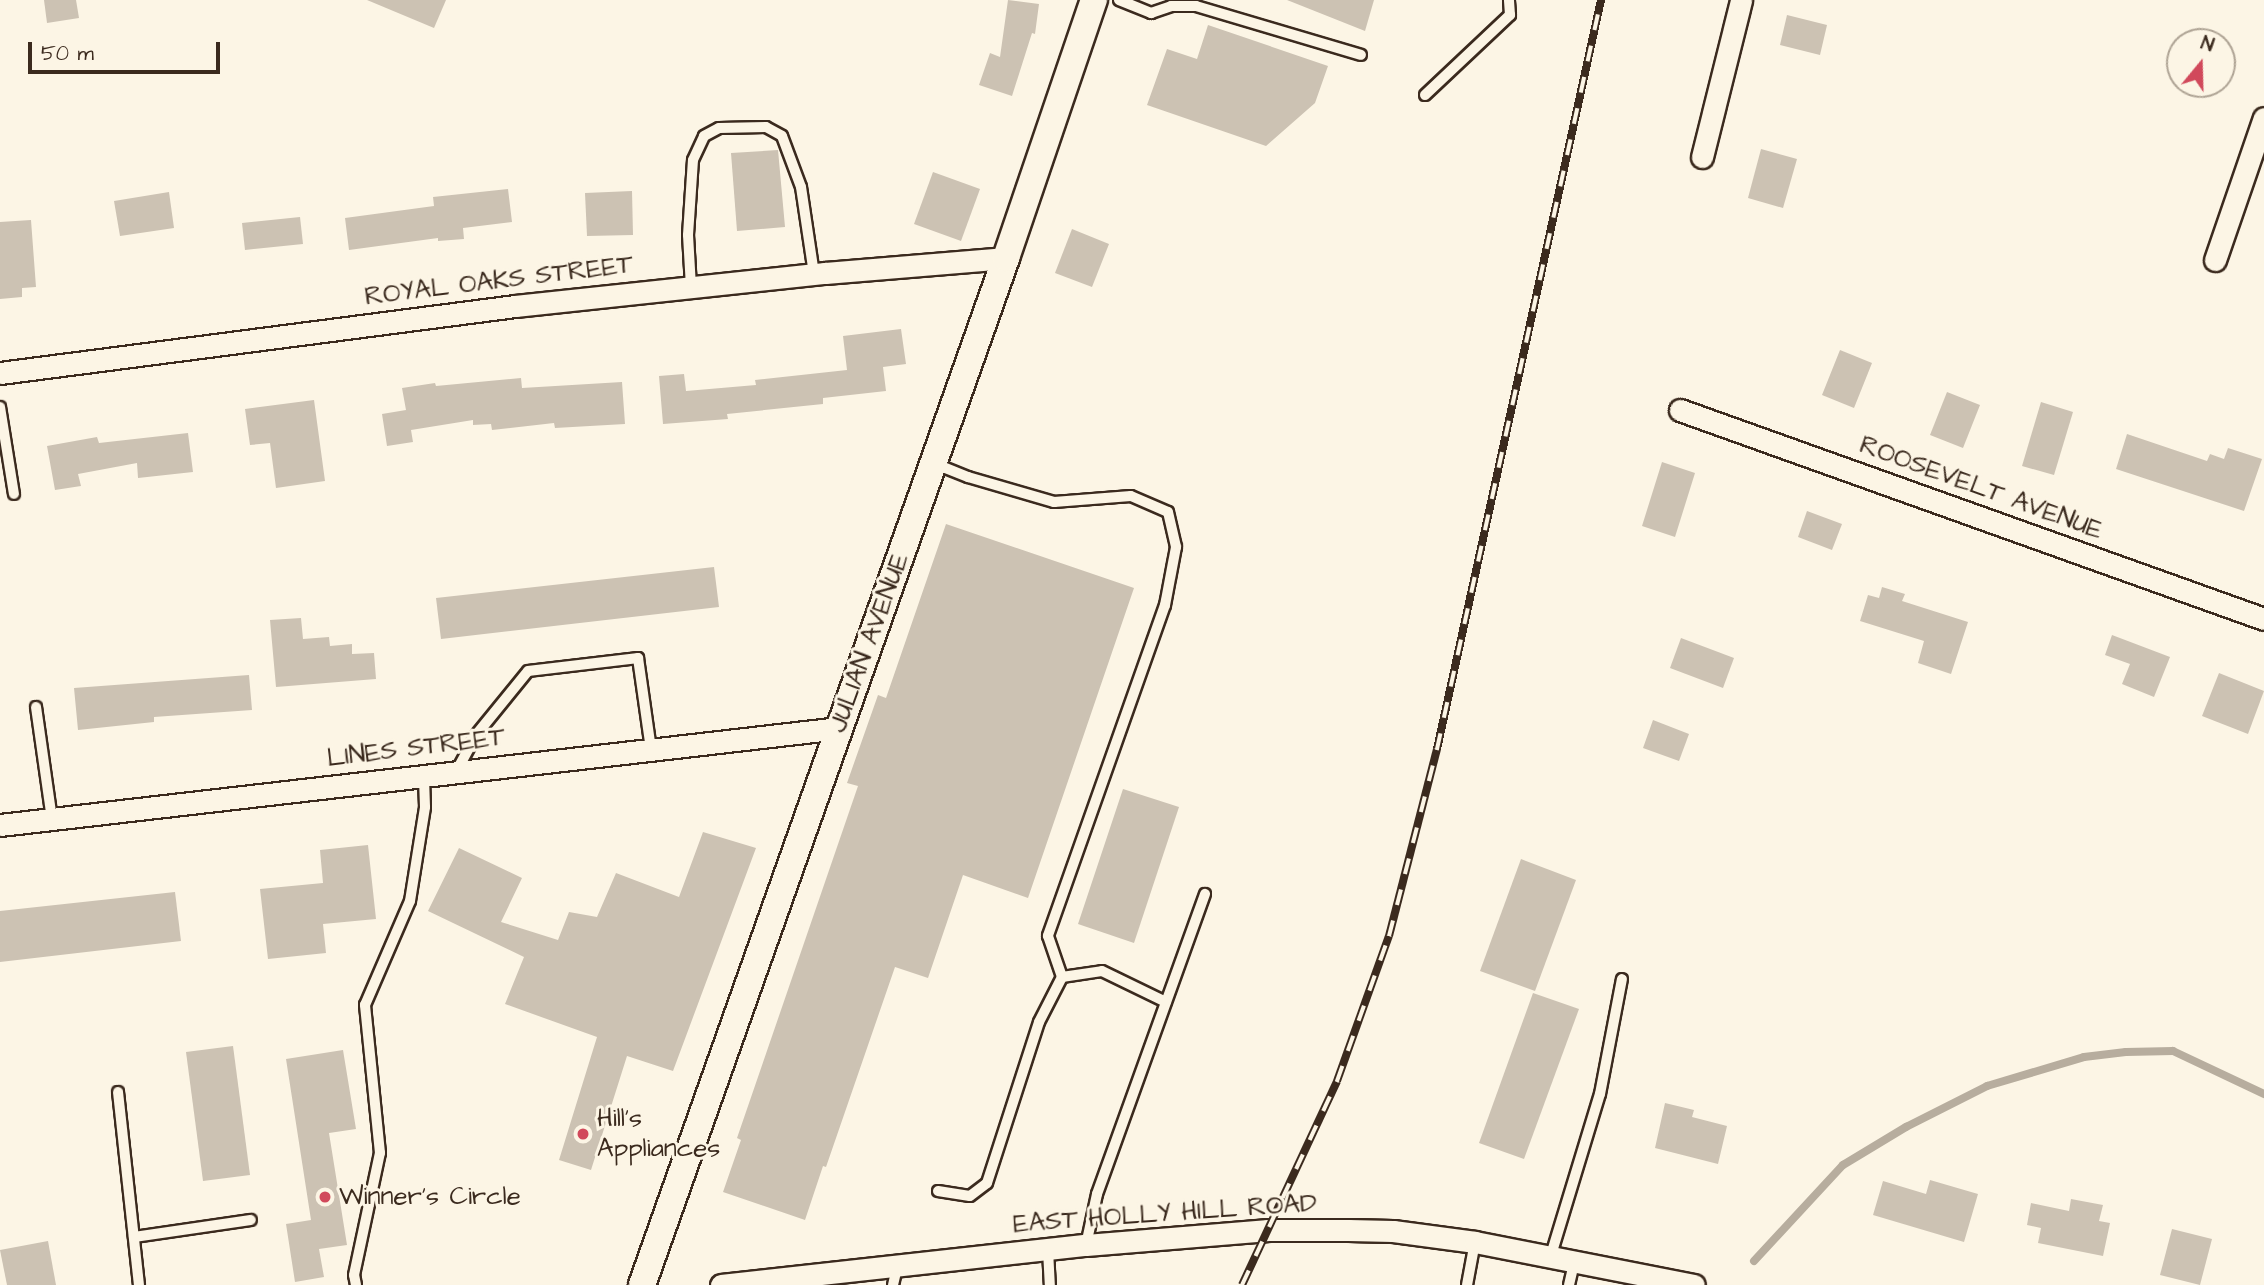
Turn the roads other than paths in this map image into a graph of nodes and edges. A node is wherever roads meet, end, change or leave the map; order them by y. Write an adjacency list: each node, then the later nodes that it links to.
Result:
1 (1094, 0): 9 (street, JULIAN AVENUE)
2 (1119, 0): 5 (lane)
3 (1509, 0): 6 (lane)
4 (1741, 0): 8 (street)
5 (1361, 55)
6 (1424, 96)
7 (2264, 118): 10 (street)
8 (1702, 157)
9 (1006, 258): 11 (street, ROYAL OAKS STREET); 16 (street, JULIAN AVENUE)
10 (2215, 260)
11 (814, 274): 12 (street, ROYAL OAKS STREET); 12 (lane)
12 (691, 287): 13 (street, ROYAL OAKS STREET)
13 (0, 373)
14 (0, 407): 17 (lane)
15 (1679, 410): 18 (street, ROOSEVELT AVENUE)
16 (933, 463): 20 (street, JULIAN AVENUE); 27 (lane)
17 (14, 495)
18 (2264, 619)
19 (36, 707): 24 (lane)
20 (839, 728): 21 (street, LINES STREET); 43 (street, JULIAN AVENUE)
21 (651, 749): 22 (street, LINES STREET); 22 (lane)
22 (456, 772): 23 (street, LINES STREET)
23 (424, 776): 24 (street, LINES STREET); 42 (lane)
24 (52, 819): 25 (street, LINES STREET)
25 (0, 825)
26 (1205, 894): 29 (lane)
27 (1062, 977): 29 (lane); 31 (lane)
28 (1622, 979): 37 (lane)
29 (1166, 1002): 35 (lane)
30 (118, 1092): 33 (lane)
31 (938, 1191)
32 (251, 1220): 33 (lane)
33 (134, 1237): 41 (lane)
34 (1475, 1242): 35 (street, EAST HOLLY HILL ROAD); 37 (street, EAST HOLLY HILL ROAD); 46 (lane)
35 (1086, 1245): 36 (street, EAST HOLLY HILL ROAD)
36 (1048, 1250): 39 (street, EAST HOLLY HILL ROAD); 45 (lane)
37 (1551, 1255): 38 (street, EAST HOLLY HILL ROAD)
38 (1575, 1260): 47 (lane); 48 (street, EAST HOLLY HILL ROAD)
39 (895, 1276): 40 (street, EAST HOLLY HILL ROAD)
40 (774, 1282): 44 (street, EAST HOLLY HILL ROAD)
41 (139, 1285)
42 (356, 1285)
43 (642, 1285)
44 (721, 1285)
45 (1050, 1285)
46 (1467, 1285)
47 (1569, 1285)
48 (1694, 1285)

